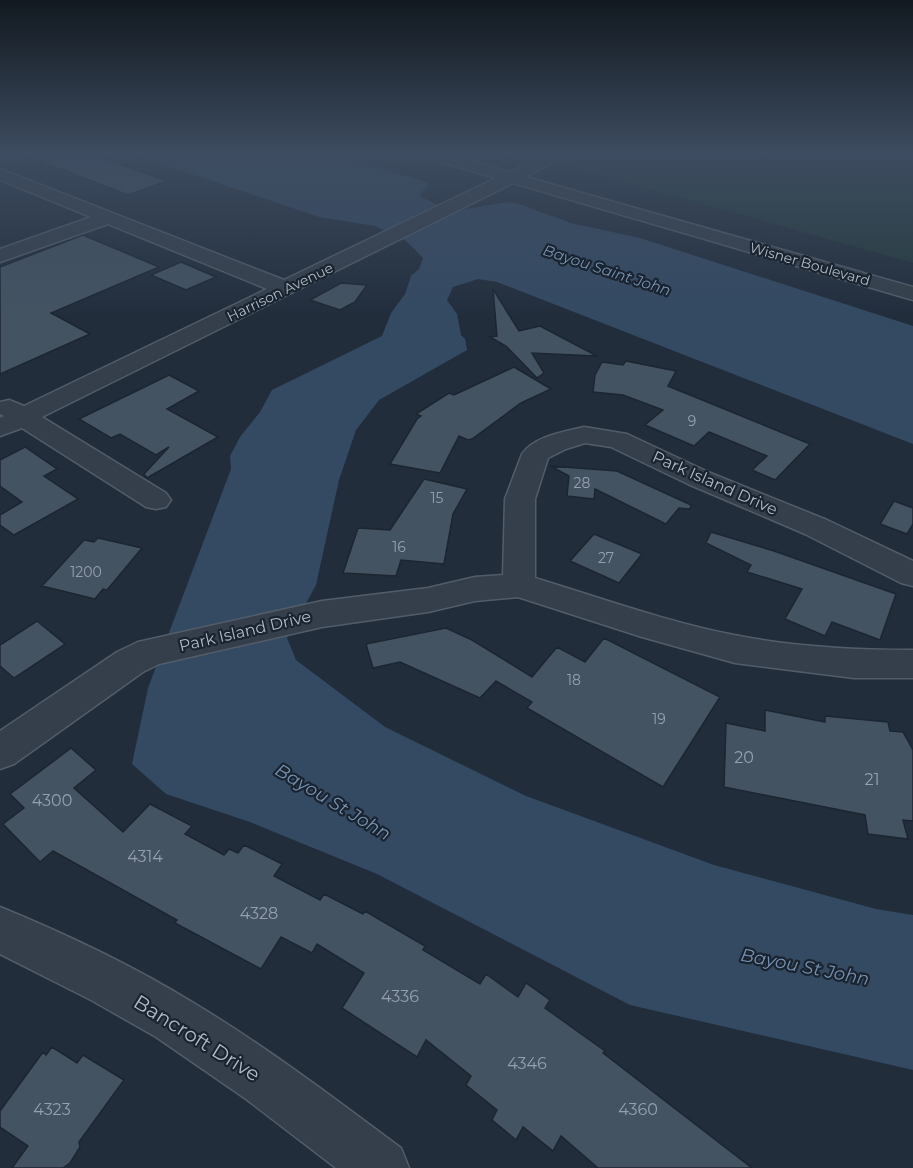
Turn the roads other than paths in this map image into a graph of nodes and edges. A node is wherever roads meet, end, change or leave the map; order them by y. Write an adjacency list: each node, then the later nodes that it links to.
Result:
1 (83, 209): 6 (street)
2 (412, 209): 8 (street, Harrison Avenue)
3 (436, 209): 10 (street, Harrison Avenue)
4 (623, 209): 11 (street, Wisner Boulevard)
5 (685, 209): 9 (street, Wisner Boulevard)
6 (106, 218): 7 (street); 8 (street)
7 (0, 256)
8 (261, 279): 10 (street); 12 (street, Harrison Avenue)
9 (913, 279)
10 (287, 289): 13 (street, Harrison Avenue)
11 (913, 294)
12 (55, 376)
13 (9, 408): 14 (street)
14 (156, 500)
15 (913, 575): 16 (street, Park Island Drive)
16 (519, 585): 17 (street, Park Island Drive); 18 (street, Park Island Drive)
17 (913, 664)
18 (0, 752)
19 (0, 930): 20 (street, Bancroft Drive)
20 (381, 1168)

